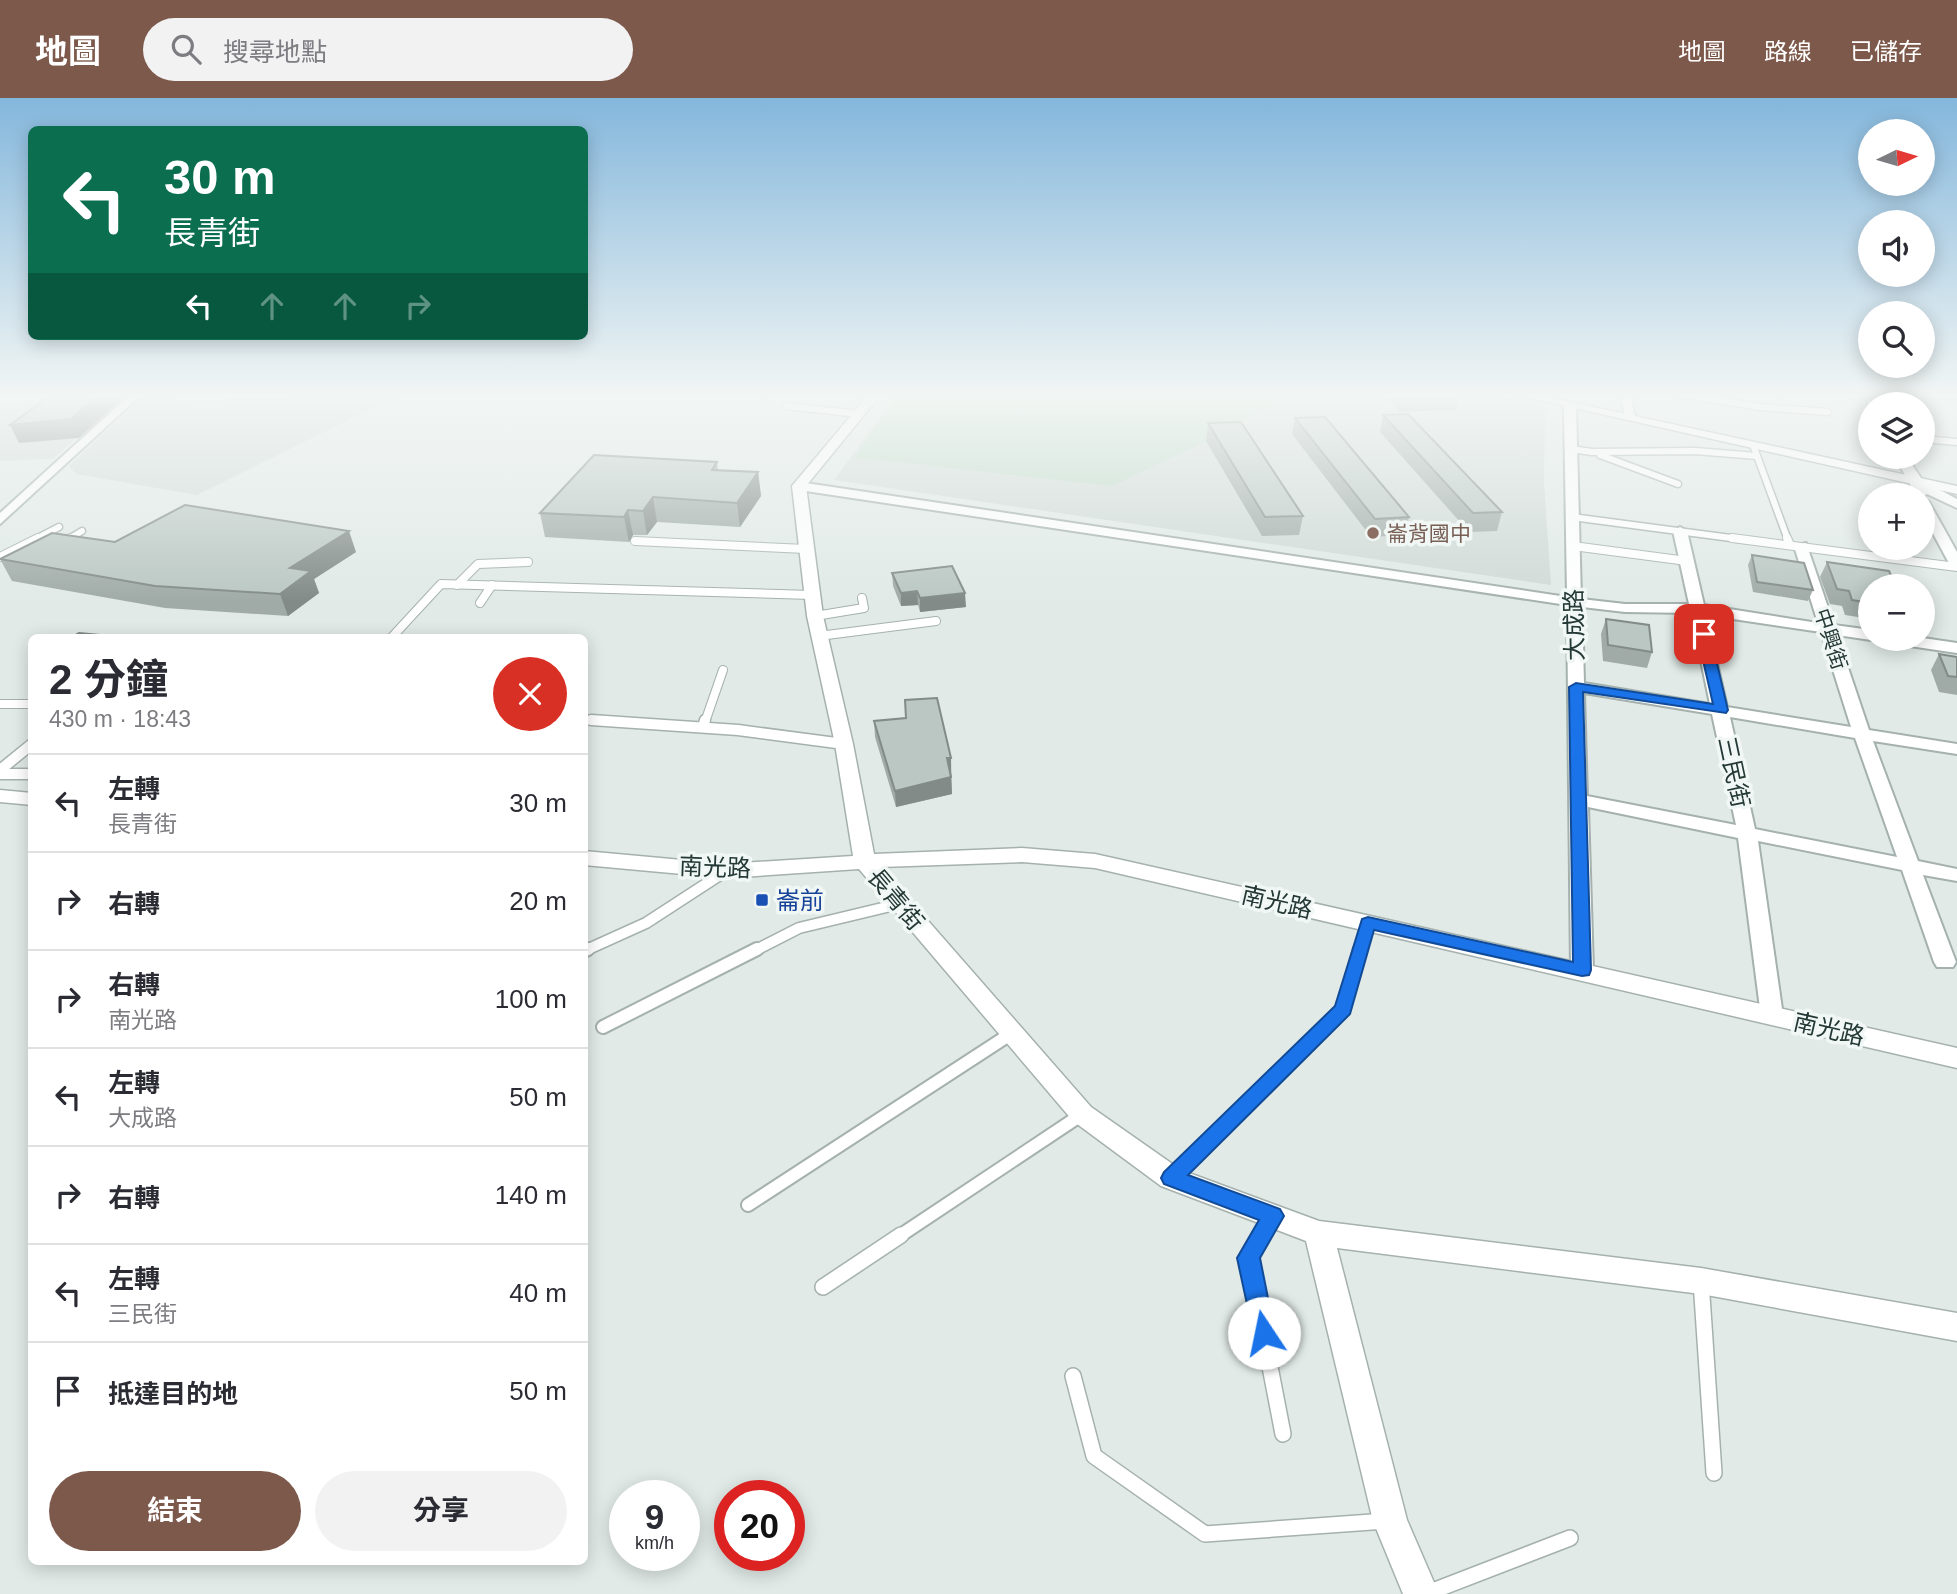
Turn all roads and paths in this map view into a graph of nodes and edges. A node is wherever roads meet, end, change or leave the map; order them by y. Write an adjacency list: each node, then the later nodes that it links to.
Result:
1 (62, 463): 14 (street)
2 (819, 463): 9 (street)
3 (1571, 463): 13 (street, 大成路)
4 (1621, 463): 8 (lane)
5 (1760, 463): 22 (lane)
6 (1806, 463): 7 (street)
7 (1894, 483)
8 (1678, 484)
9 (800, 486): 24 (street, 長青街); 33 (street)
10 (1935, 493): 11 (street)
11 (1954, 498): 12 (street)
12 (1935, 500)
13 (1572, 517): 18 (lane); 21 (street, 大成路)
14 (0, 520)
15 (1935, 525): 29 (street)
16 (58, 527): 23 (lane)
17 (82, 531): 20 (lane)
18 (1680, 531): 22 (lane); 27 (street, 三民街)
19 (635, 541): 24 (lane)
20 (55, 546)
21 (1573, 546): 27 (lane); 33 (street, 大成路)
22 (1796, 546): 29 (lane); 38 (street, 中興街)
23 (16, 549): 25 (lane); 26 (lane)
24 (806, 549): 36 (street, 長青街)
25 (36, 550)
26 (0, 557)
27 (1687, 561): 35 (street, 三民街)
28 (528, 562): 30 (lane)
29 (1957, 566)
30 (457, 584): 31 (lane); 40 (lane)
31 (492, 585): 34 (lane); 36 (lane)
32 (862, 598): 36 (lane)
33 (1573, 602): 35 (street); 44 (street, 大成路)
34 (480, 603)
35 (1698, 609): 38 (street); 47 (street, 三民街)
36 (816, 616): 37 (lane); 51 (street, 長青街)
37 (936, 621)
38 (1828, 628): 39 (street); 50 (street, 中興街)
39 (1858, 633)
40 (395, 634)
41 (1935, 645): 42 (street)
42 (1957, 648)
43 (723, 670): 49 (lane)
44 (1576, 687): 47 (street); 58 (street, 大成路)
45 (28, 704): 46 (lane)
46 (0, 705)
47 (1721, 710): 50 (street); 59 (street, 三民街)
48 (588, 720): 49 (lane)
49 (704, 727): 51 (lane)
50 (1861, 732): 53 (street); 62 (street)
51 (844, 744): 61 (street, 長青街)
52 (28, 748): 54 (lane)
53 (1957, 749)
54 (0, 772): 55 (lane)
55 (28, 774)
56 (0, 796): 57 (street)
57 (28, 799)
58 (1578, 800): 59 (street); 69 (street, 大成路)
59 (1747, 834): 62 (street); 70 (street, 三民街)
60 (588, 858): 63 (street, 南光路)
61 (865, 862): 63 (street, 南光路); 65 (street, 長青街); 66 (street, 南光路)
62 (1908, 864): 64 (street); 68 (street)
63 (726, 871): 67 (lane)
64 (1957, 875)
65 (899, 904): 71 (lane); 72 (street, 長青街)
66 (1368, 923): 69 (street, 南光路); 75 (lane)
67 (588, 949)
68 (1945, 962)
69 (1582, 970): 70 (street, 南光路)
70 (1772, 1016): 73 (street, 南光路)
71 (603, 1027)
72 (1012, 1033): 74 (street, 長青街); 76 (lane)
73 (1957, 1058)
74 (1082, 1115): 75 (street, 長青街); 80 (lane)
75 (1171, 1178): 77 (street, 長青街)
76 (748, 1205)
77 (1273, 1216): 78 (street, 長青街); 83 (lane)
78 (1319, 1233): 79 (street, 長青街); 85 (street)
79 (1701, 1281): 81 (street, 長青街); 84 (lane)
80 (823, 1287)
81 (1957, 1327)
82 (1073, 1376): 85 (lane)
83 (1283, 1434)
84 (1714, 1473)
85 (1390, 1521): 87 (street)
86 (1570, 1538): 87 (lane)
87 (1423, 1594)

